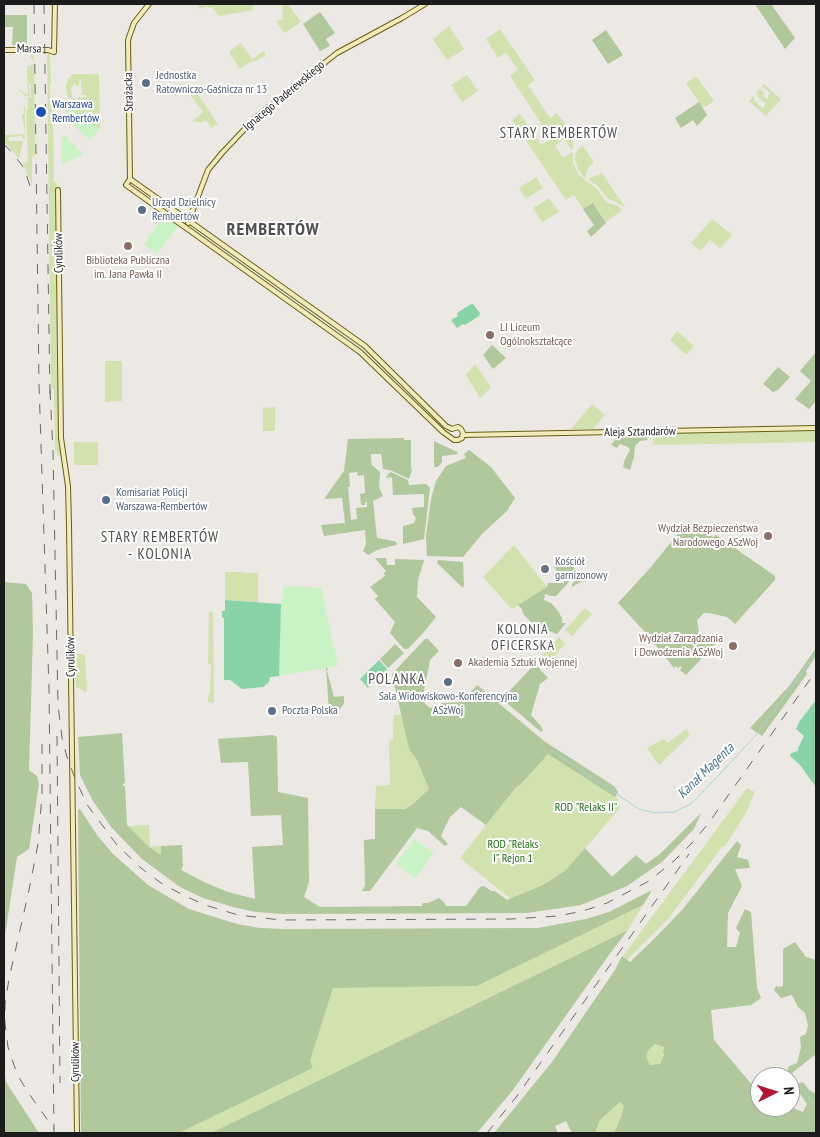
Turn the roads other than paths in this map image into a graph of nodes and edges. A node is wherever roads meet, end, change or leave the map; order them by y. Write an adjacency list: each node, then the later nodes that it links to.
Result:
1 (55, 4): 4 (street, Marsa)
2 (149, 4): 5 (street, Strażacka)
3 (425, 4): 7 (street, Ignacego Paderewskiego)
4 (4, 50)
5 (130, 179): 7 (street); 8 (street)
6 (58, 190): 13 (street, Cyrulików)
7 (190, 221): 8 (street, Ignacego Paderewskiego); 10 (street)
8 (186, 227): 12 (street)
9 (816, 428): 11 (street, Aleja Sztandarów)
10 (452, 429): 11 (street); 12 (street)
11 (463, 434): 12 (street)
12 (450, 436)
13 (77, 1133)

